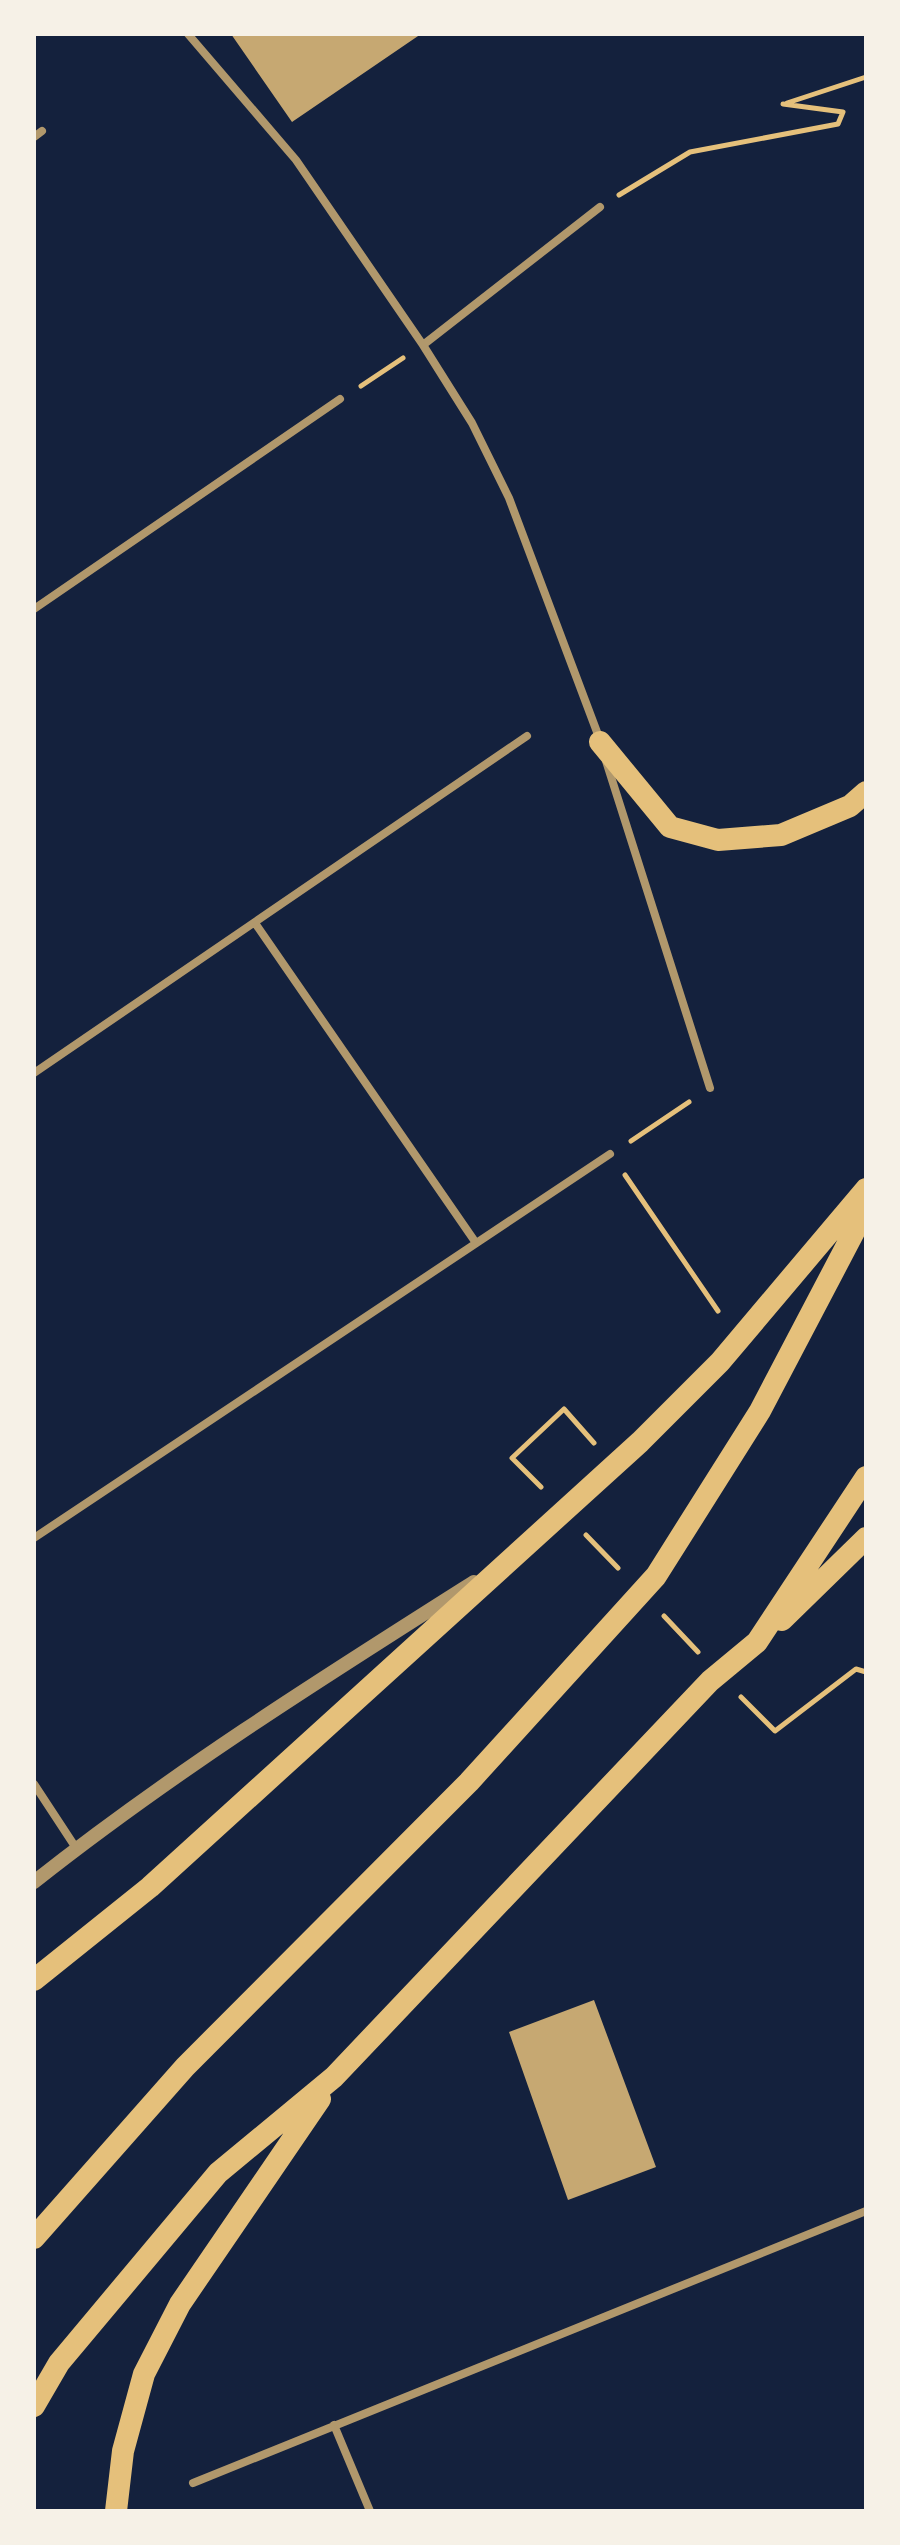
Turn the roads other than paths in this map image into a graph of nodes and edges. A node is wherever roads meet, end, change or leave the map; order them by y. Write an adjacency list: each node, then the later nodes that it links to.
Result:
1 (188, 34): 3 (street)
2 (600, 207): 3 (street)
3 (423, 345): 7 (street)
4 (340, 399): 5 (street)
5 (35, 606)
6 (527, 736): 9 (street)
7 (600, 742): 8 (highway); 11 (street)
8 (866, 792)
9 (255, 923): 10 (street); 15 (street)
10 (34, 1073)
11 (710, 1088)
12 (610, 1154): 15 (street)
13 (866, 1189): 19 (highway)
14 (866, 1209): 27 (highway)
15 (476, 1243): 17 (street)
16 (866, 1477): 20 (highway)
17 (34, 1538)
18 (866, 1538): 20 (highway)
19 (518, 1554): 22 (street); 24 (highway)
20 (757, 1642): 25 (highway)
21 (34, 1784): 22 (street)
22 (76, 1848): 23 (street)
23 (34, 1882)
24 (34, 1980)
25 (334, 2077): 28 (highway); 31 (highway)
26 (866, 2211): 29 (street)
27 (34, 2238)
28 (34, 2406)
29 (334, 2425): 30 (street); 32 (street)
30 (193, 2483)
31 (116, 2511)
32 (370, 2511)

